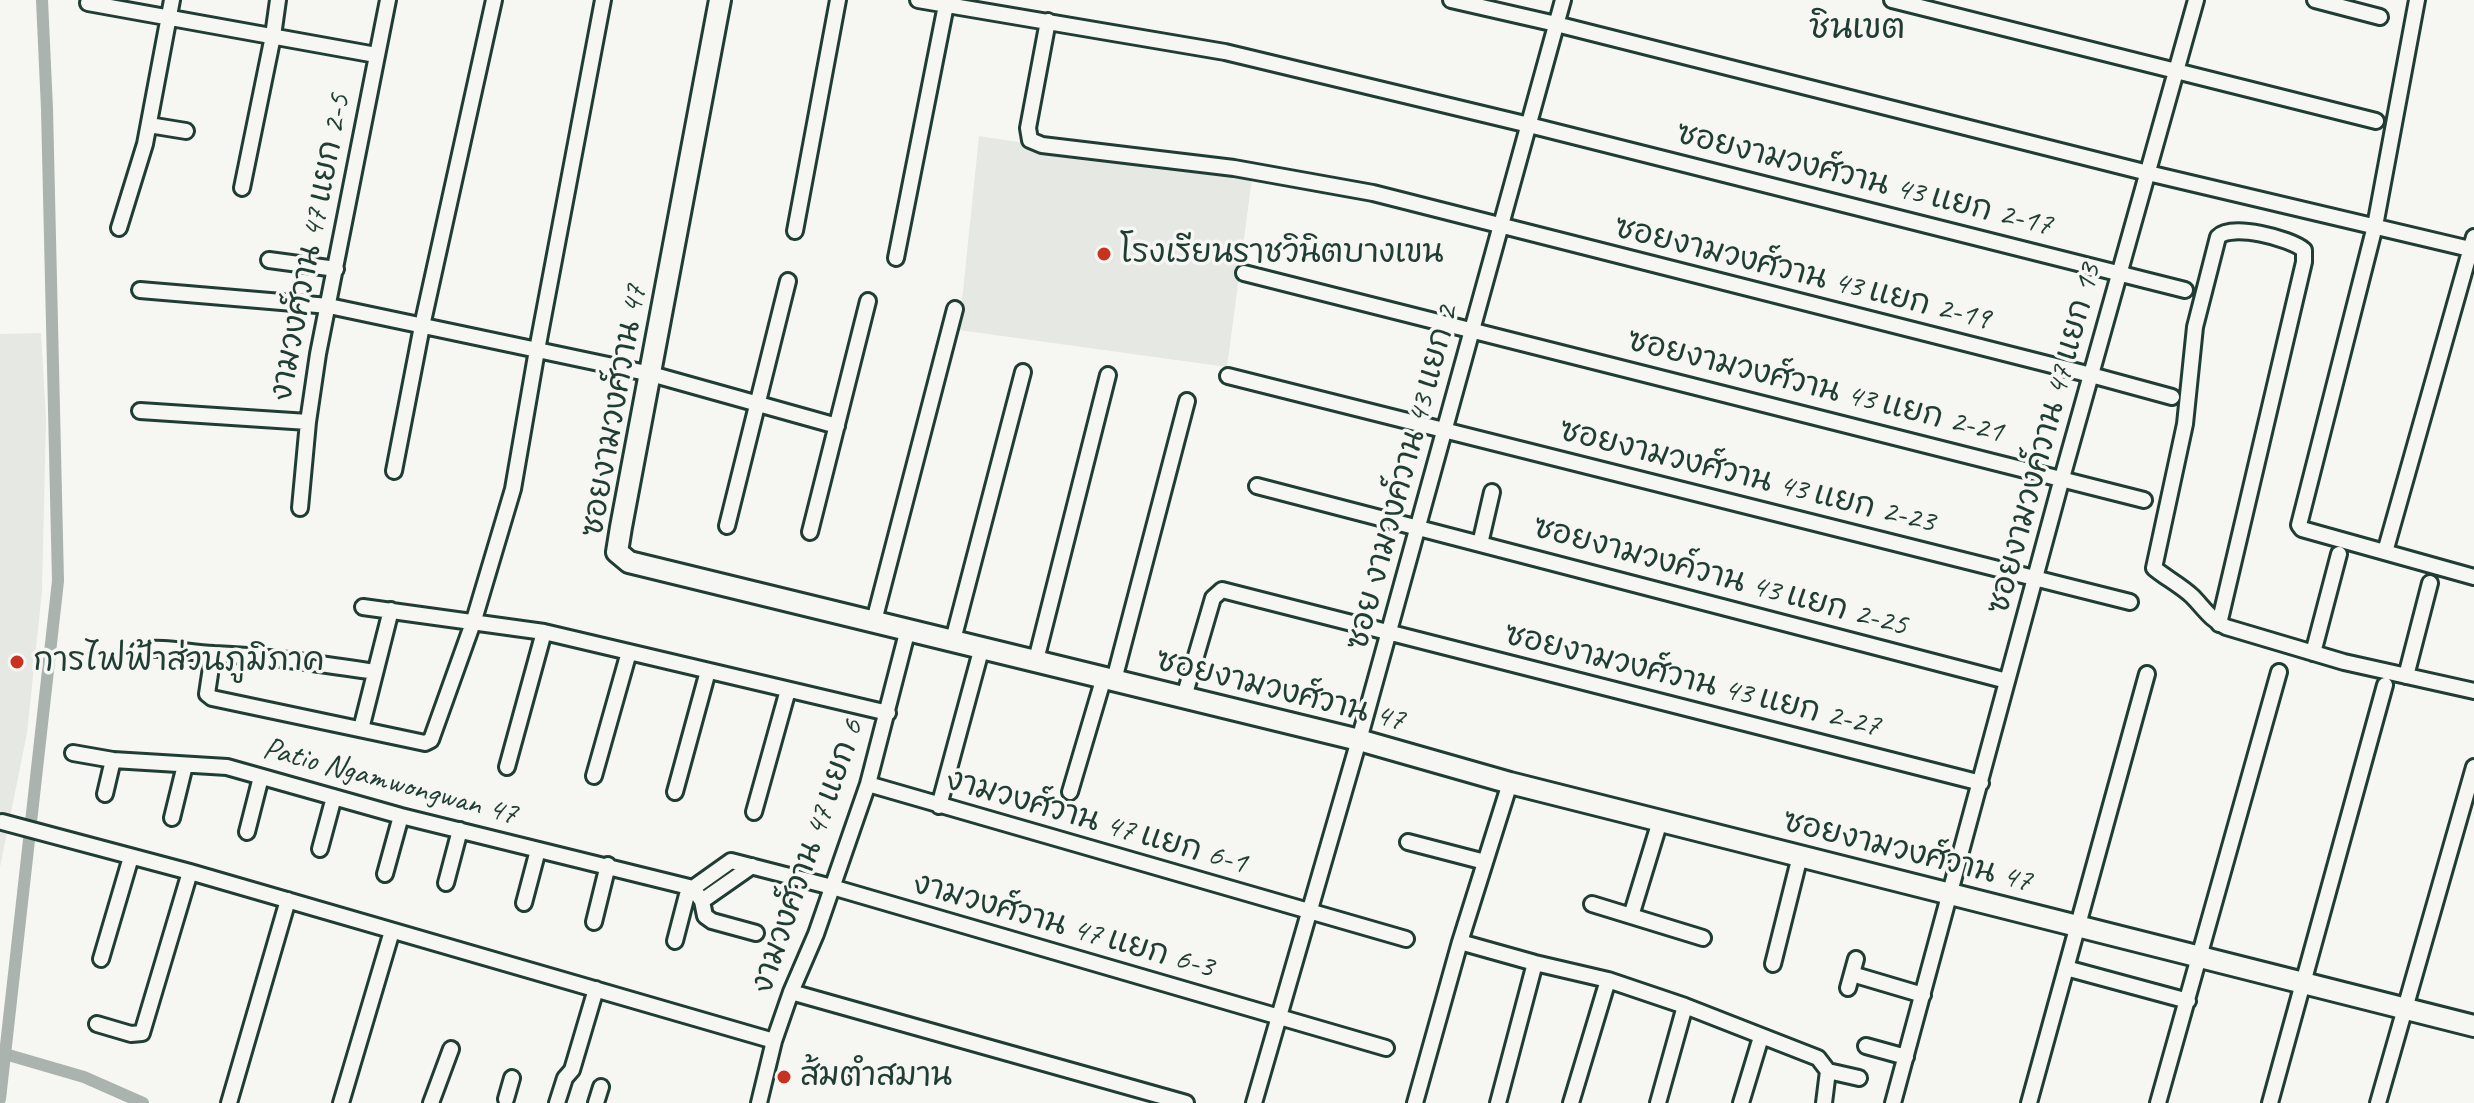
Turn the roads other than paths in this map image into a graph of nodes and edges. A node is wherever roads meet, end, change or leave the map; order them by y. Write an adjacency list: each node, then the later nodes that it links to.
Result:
1 (172, 0): 19 (street)
2 (278, 0): 22 (street)
3 (388, 0): 23 (street, งามวงศ์วาน 47 แยก 2-5)
4 (494, 0): 47 (street)
5 (603, 0): 49 (street)
6 (720, 0): 51 (street, ซอยงามวงศ์วาน 47)
7 (838, 0): 34 (street)
8 (918, 0): 16 (street, ซอยงามวงศ์วาน 43 แยก 2-17)
9 (1451, 0): 21 (street)
10 (1563, 0): 21 (street, ซอย งามวงค์วาน 43 แยก 2)
11 (1892, 0): 24 (street)
12 (2196, 0): 24 (street, ซอยงามวงค์วาน 47 แยก 13)
13 (2315, 0): 18 (street)
14 (2417, 0): 31 (street)
15 (88, 3): 19 (street)
16 (946, 5): 17 (street, ซอยงามวงศ์วาน 43 แยก 2-17); 36 (street)
17 (1005, 7): 20 (street, ซอยงามวงศ์วาน 43 แยก 2-17)
18 (2380, 17)
19 (169, 18): 22 (street); 26 (street)
20 (1048, 21): 27 (street, ซอยงามวงศ์วาน 43 แยก 2-17); 33 (street, ซอยงามวงศ์วาน 43 แยก 2-19)
21 (1556, 24): 27 (street, ซอย งามวงค์วาน 43 แยก 2); 29 (street)
22 (273, 36): 23 (street); 30 (street)
23 (376, 55): 38 (street, งามวงศ์วาน 47 แยก 2-5)
24 (2176, 71): 25 (street); 29 (street, ซอยงามวงค์วาน 47 แยก 13)
25 (2376, 121)
26 (149, 125): 28 (street); 32 (street)
27 (1529, 125): 33 (street, ซอย งามวงค์วาน 43 แยก 2); 39 (street, ซอยงามวงศ์วาน 43 แยก 2-17)
28 (186, 131)
29 (2148, 173): 31 (street); 39 (street, ซอยงามวงค์วาน 47 แยก 13)
30 (242, 188)
31 (2375, 226): 35 (street); 72 (street)
32 (119, 228)
33 (1500, 228): 48 (street, ซอย งามวงค์วาน 43 แยก 2); 53 (street, ซอยงามวงศ์วาน 43 แยก 2-19)
34 (795, 231)
35 (2473, 246): 72 (street)
36 (896, 258)
37 (269, 260): 38 (street)
38 (336, 269): 45 (street, งามวงศ์วาน 47 แยก 2-5)
39 (2120, 272): 43 (street, ซอยงามวงศ์วาน 43 แยก 2-17); 53 (street, ซอยงามวงค์วาน 47 แยก 13)
40 (1244, 273): 48 (street, ซอยงามวงศ์วาน 43 แยก 2-21)
41 (788, 281): 57 (street)
42 (140, 290): 45 (street)
43 (2185, 290)
44 (868, 301): 60 (street)
45 (329, 306): 47 (street); 59 (street, งามวงศ์วาน 47 แยก 2-5)
46 (955, 309): 81 (street)
47 (422, 326): 49 (street); 62 (street)
48 (1473, 329): 61 (street, ซอย งามวงค์วาน 43 แยก 2); 63 (street, ซอยงามวงศ์วาน 43 แยก 2-21)
49 (537, 350): 51 (street); 80 (street)
50 (1023, 372): 86 (street)
51 (651, 374): 57 (street); 81 (street, ซอยงามวงศ์วาน 47)
52 (1108, 375): 92 (street)
53 (2091, 375): 55 (street, ซอยงามวงศ์วาน 43 แยก 2-19); 63 (street, ซอยงามวงค์วาน 47 แยก 13)
54 (1228, 376): 61 (street, ซอยงามวงศ์วาน 43 แยก 2-23)
55 (2172, 397)
56 (1187, 401): 98 (street)
57 (758, 405): 60 (street); 68 (street)
58 (140, 411): 59 (street)
59 (308, 422): 67 (street, งามวงศ์วาน 47 แยก 2-5)
60 (837, 426): 70 (street)
61 (1445, 430): 69 (street, ซอย งามวงค์วาน 43 แยก 2); 75 (street, ซอยงามวงศ์วาน 43 แยก 2-23)
62 (394, 471)
63 (2062, 478): 66 (street, ซอยงามวงศ์วาน 43 แยก 2-21); 75 (street, ซอยงามวงค์วาน 47 แยก 13)
64 (1257, 486): 69 (street, ซอยงามวงค์วาน 43 แยก 2-25)
65 (1492, 492): 71 (street)
66 (2144, 500)
67 (300, 508)
68 (727, 526)
69 (1418, 528): 71 (street, ซอยงามวงค์วาน 43 แยก 2-25); 85 (street, ซอย งามวงค์วาน 43 แยก 2)
70 (810, 532)
71 (1480, 544): 99 (street, ซอยงามวงค์วาน 43 แยก 2-25)
72 (2385, 552): 74 (street)
73 (2339, 554): 90 (street)
74 (2473, 573)
75 (2036, 579): 77 (street, ซอยงามวงศ์วาน 43 แยก 2-23); 99 (street, ซอยงามวงค์วาน 47 แยก 13)
76 (2430, 583): 97 (street)
77 (2130, 602)
78 (363, 607): 79 (street)
79 (391, 610): 80 (street); 94 (street)
80 (474, 620): 84 (street); 105 (street)
81 (874, 621): 83 (street, ซอยงามวงศ์วาน 47)
82 (2219, 624): 82 (street); 90 (street)
83 (908, 629): 86 (street, ซอยงามวงศ์วาน 47); 104 (street, งามวงศ์วาน 47 แยก 6)
84 (544, 632): 89 (street); 110 (street)
85 (1389, 633): 103 (street, ซอยงามวงศ์วาน 43 แยก 2-27); 106 (street, ซอย งามวงค์วาน 43 แยก 2); 115 (street, ซอยงามวงศ์วาน 43 แยก 2-27)
86 (953, 640): 87 (street, ซอยงามวงศ์วาน 47)
87 (982, 647): 92 (street, ซอยงามวงศ์วาน 47); 121 (street)
88 (139, 650): 91 (street)
89 (629, 652): 93 (street); 112 (street)
90 (2313, 653): 97 (street)
91 (213, 654): 94 (street); 105 (street)
92 (1036, 660): 98 (street, ซอยงามวงศ์วาน 47)
93 (708, 671): 101 (street); 117 (street)
94 (375, 672): 105 (street)
95 (2279, 672): 157 (street)
96 (2147, 674): 150 (street)
97 (2406, 676): 102 (street)
98 (1109, 678): 103 (street, ซอยงามวงศ์วาน 47); 118 (street)
99 (2007, 681): 115 (street, ซอยงามวงค์วาน 47 แยก 13)
100 (2385, 685): 164 (street)
101 (788, 690): 104 (street); 122 (street)
102 (2474, 691)
103 (1184, 697): 106 (street, ซอยงามวงศ์วาน 47)
104 (888, 713): 116 (street, งามวงศ์วาน 47 แยก 6)
105 (361, 729)
106 (1359, 740): 114 (street, ซอยงามวงศ์วาน 47); 147 (street, ซอย งามวงค์วาน 43 แยก 2)
107 (73, 753): 108 (street, Patio Ngamwongwan 47)
108 (113, 760): 109 (street, Patio Ngamwongwan 47); 119 (street)
109 (185, 765): 113 (street, Patio Ngamwongwan 47); 124 (street)
110 (507, 767)
111 (2474, 767): 170 (street)
112 (594, 776)
113 (261, 777): 120 (street, Patio Ngamwongwan 47); 128 (street)
114 (1510, 783): 125 (street, ซอยงามวงศ์วาน 47); 134 (street)
115 (1981, 783): 142 (street, ซอยงามวงค์วาน 47 แยก 13)
116 (868, 784): 121 (street, งามวงศ์วาน 47 แยก 6-1); 141 (street, งามวงศ์วาน 47 แยก 6)
117 (675, 792)
118 (1070, 792)
119 (105, 794)
120 (334, 797): 123 (street, Patio Ngamwongwan 47); 130 (street)
121 (939, 806): 147 (street, งามวงศ์วาน 47 แยก 6-1)
122 (754, 812)
123 (401, 816): 127 (street, Patio Ngamwongwan 47); 138 (street)
124 (172, 818)
125 (1660, 821): 132 (street, ซอยงามวงศ์วาน 47); 148 (street)
126 (2, 822): 133 (street)
127 (460, 830): 131 (street, Patio Ngamwongwan 47); 139 (street)
128 (247, 832)
129 (1408, 842): 134 (street)
130 (320, 849)
131 (538, 850): 135 (street, Patio Ngamwongwan 47); 145 (street)
132 (1800, 856): 142 (street, ซอยงามวงศ์วาน 47); 160 (street)
133 (131, 857): 137 (street); 158 (street)
134 (1485, 862): 156 (street)
135 (608, 865): 140 (street, Patio Ngamwongwan 47); 149 (street)
136 (752, 866): 140 (street); 141 (street, งามวงศ์วาน 47 แยก 6-3); 144 (street)
137 (190, 872): 143 (street); 172 (street)
138 (385, 874)
139 (446, 883)
140 (691, 887): 144 (street); 155 (street)
141 (832, 887): 166 (street, งามวงศ์วาน 47 แยก 6); 171 (street, งามวงศ์วาน 47 แยก 6-3)
142 (1951, 894): 150 (street, ซอยงามวงศ์วาน 47); 167 (street, ซอยงามวงค์วาน 47 แยก 13)
143 (288, 900): 151 (street); 186 (street)
144 (702, 901): 152 (street)
145 (524, 903)
146 (1592, 904): 148 (street)
147 (1309, 913): 154 (street, งามวงศ์วาน 47 แยก 6-1); 171 (street, ซอย งามวงค์วาน 43 แยก 2)
148 (1631, 916): 153 (street)
149 (594, 922)
150 (2077, 926): 157 (street, ซอยงามวงศ์วาน 47); 161 (street)
151 (392, 931): 165 (street); 187 (street)
152 (756, 933)
153 (1703, 938)
154 (1406, 939)
155 (675, 941)
156 (1460, 942): 159 (street); 195 (street)
157 (2199, 957): 164 (street, ซอยงามวงศ์วาน 47); 168 (street)
158 (101, 959)
159 (1535, 963): 163 (street); 196 (street)
160 (1773, 964)
161 (2066, 968): 168 (street); 202 (street)
162 (1852, 974): 167 (street)
163 (1608, 980): 169 (street); 197 (street)
164 (2303, 983): 170 (street, ซอยงามวงศ์วาน 47); 204 (street)
165 (596, 989): 175 (street); 180 (street)
166 (791, 992): 175 (street, งามวงศ์วาน 47 แยก 6); 193 (street)
167 (1923, 995): 179 (street, ซอยงามวงค์วาน 47 แยก 13)
168 (2188, 1001): 203 (street)
169 (1685, 1006): 174 (street); 198 (street)
170 (2404, 1008): 173 (street, ซอยงามวงศ์วาน 47); 205 (street)
171 (1279, 1018): 177 (street, งามวงศ์วาน 47 แยก 6-3); 194 (street, ซอย งามวงค์วาน 43 แยก 2)
172 (97, 1024)
173 (2474, 1026)
174 (1761, 1037): 181 (street); 199 (street)
175 (774, 1041): 192 (street, งามวงศ์วาน 47 แยก 6)
176 (1866, 1046): 179 (street)
177 (1386, 1048)
178 (451, 1049): 188 (street)
179 (1906, 1057): 201 (street, ซอยงามวงค์วาน 47 แยก 13)
180 (572, 1070): 189 (street); 190 (street)
181 (1828, 1071): 183 (street); 200 (street)
182 (512, 1078): 185 (street)
183 (1859, 1078)
184 (601, 1087): 191 (street)
185 (511, 1102)
186 (229, 1103)
187 (341, 1103)
188 (431, 1103)
189 (557, 1103)
190 (567, 1103)
191 (596, 1103)
192 (761, 1103)
193 (1186, 1103)
194 (1254, 1103)
195 (1415, 1103)
196 (1498, 1103)
197 (1571, 1103)
198 (1658, 1103)
199 (1741, 1103)
200 (1824, 1103)
201 (1893, 1103)
202 (2029, 1103)
203 (2158, 1103)
204 (2270, 1103)
205 (2378, 1103)

